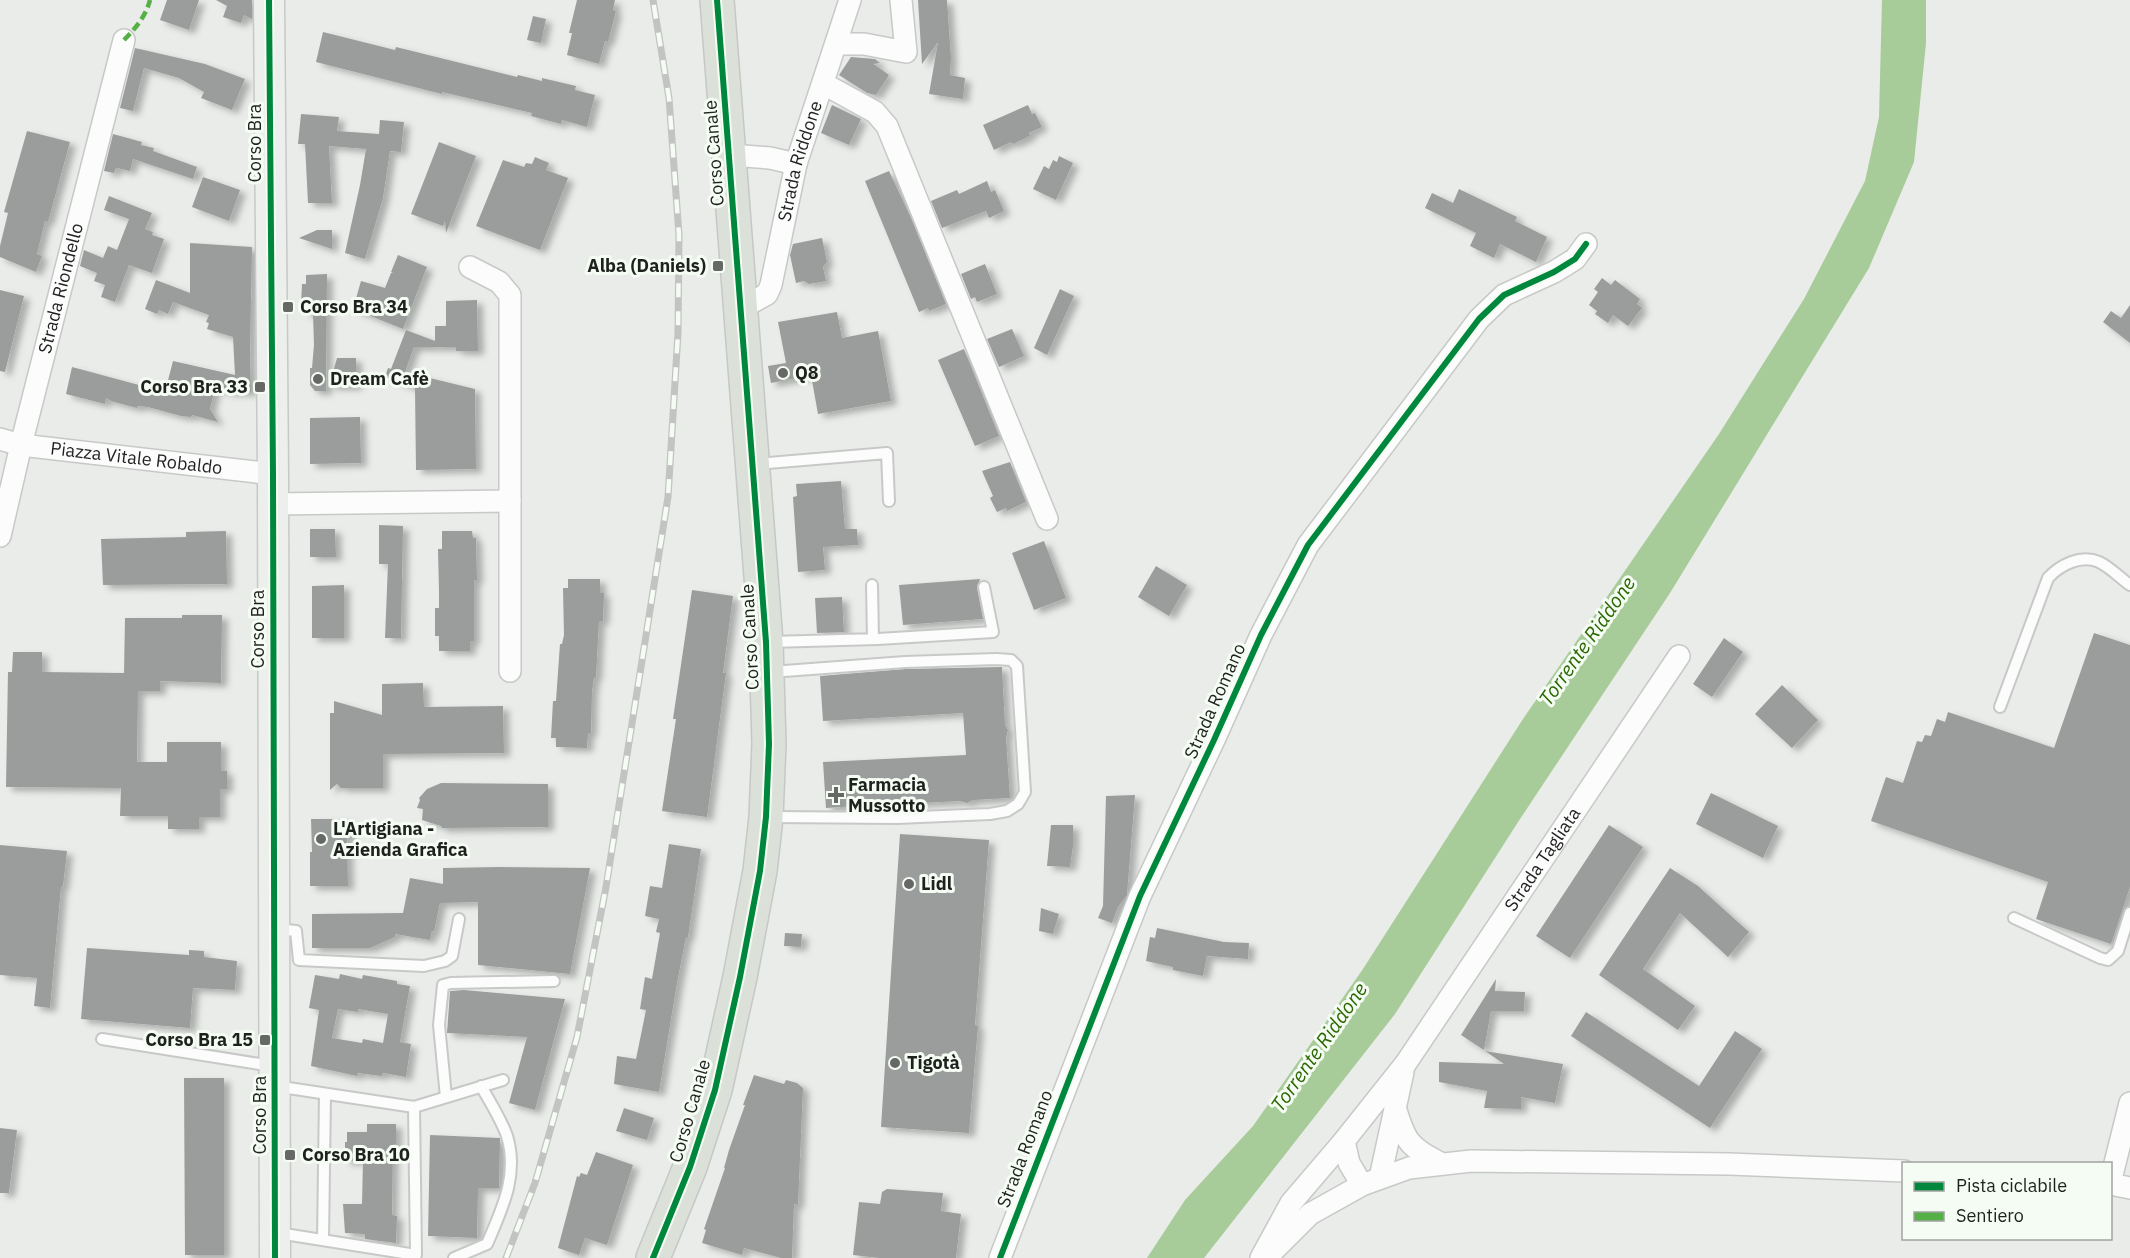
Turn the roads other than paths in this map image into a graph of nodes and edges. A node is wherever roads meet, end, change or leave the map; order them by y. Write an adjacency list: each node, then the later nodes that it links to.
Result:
1 (269, 0): 16 (street, Corso Bra)
2 (717, 0): 8 (main road, Corso Canale)
3 (850, 0): 6 (street, Strada Riddone)
4 (901, 0): 6 (street)
5 (124, 40): 14 (street, Strada Riondello)
6 (836, 44): 7 (street, Strada Riddone)
7 (824, 84): 9 (street, Strada Riddone); 20 (street)
8 (730, 155): 9 (street); 12 (main road, Corso Canale)
9 (796, 164): 12 (street, Strada Riddone)
10 (1586, 244): 57 (street, Strada Romano)
11 (470, 267): 17 (street)
12 (740, 309): 15 (main road, Corso Canale)
13 (0, 439): 14 (street, Piazza Vitale Robaldo)
14 (21, 445): 16 (street, Piazza Vitale Robaldo); 21 (street, Strada Riondello)
15 (754, 465): 18 (lane); 27 (main road, Corso Canale)
16 (273, 474): 19 (street, Corso Bra)
17 (510, 501): 19 (street); 28 (street)
18 (889, 501)
19 (273, 504): 34 (street, Corso Bra)
20 (1047, 519)
21 (0, 536)
22 (872, 585): 25 (lane)
23 (2130, 585): 29 (lane)
24 (984, 587): 25 (lane)
25 (873, 639): 27 (lane)
26 (1679, 656): 37 (street, Strada Tagliata)
27 (767, 657): 30 (main road, Corso Canale); 30 (lane)
28 (510, 671)
29 (2000, 707)
30 (766, 817): 56 (main road, Corso Canale)
31 (2130, 913): 32 (lane)
32 (2014, 918)
33 (459, 919): 34 (lane)
34 (274, 929): 38 (street, Corso Bra)
35 (554, 981): 42 (lane)
36 (102, 1039): 38 (lane)
37 (1406, 1063): 44 (street, Strada Tagliata); 46 (street, Strada Tagliata)
38 (275, 1076): 41 (lane); 54 (street, Corso Bra)
39 (503, 1080): 40 (lane)
40 (481, 1086): 42 (lane); 55 (lane)
41 (325, 1094): 45 (lane); 53 (lane)
42 (446, 1097): 45 (lane)
43 (2130, 1103): 49 (street)
44 (1394, 1106): 47 (street); 50 (street, Strada Tagliata)
45 (414, 1107): 53 (lane)
46 (1344, 1141): 50 (street); 58 (street, Strada Tagliata)
47 (1442, 1164): 48 (street, Strada Tagliata); 50 (street, Strada Tagliata)
48 (1902, 1171)
49 (2112, 1175)
50 (1371, 1182): 58 (street, Strada Tagliata)
51 (2112, 1184): 52 (street)
52 (2130, 1188)
53 (323, 1240): 54 (lane)
54 (275, 1245)
55 (454, 1258)
56 (653, 1258)
57 (1000, 1258)
58 (1264, 1258)

